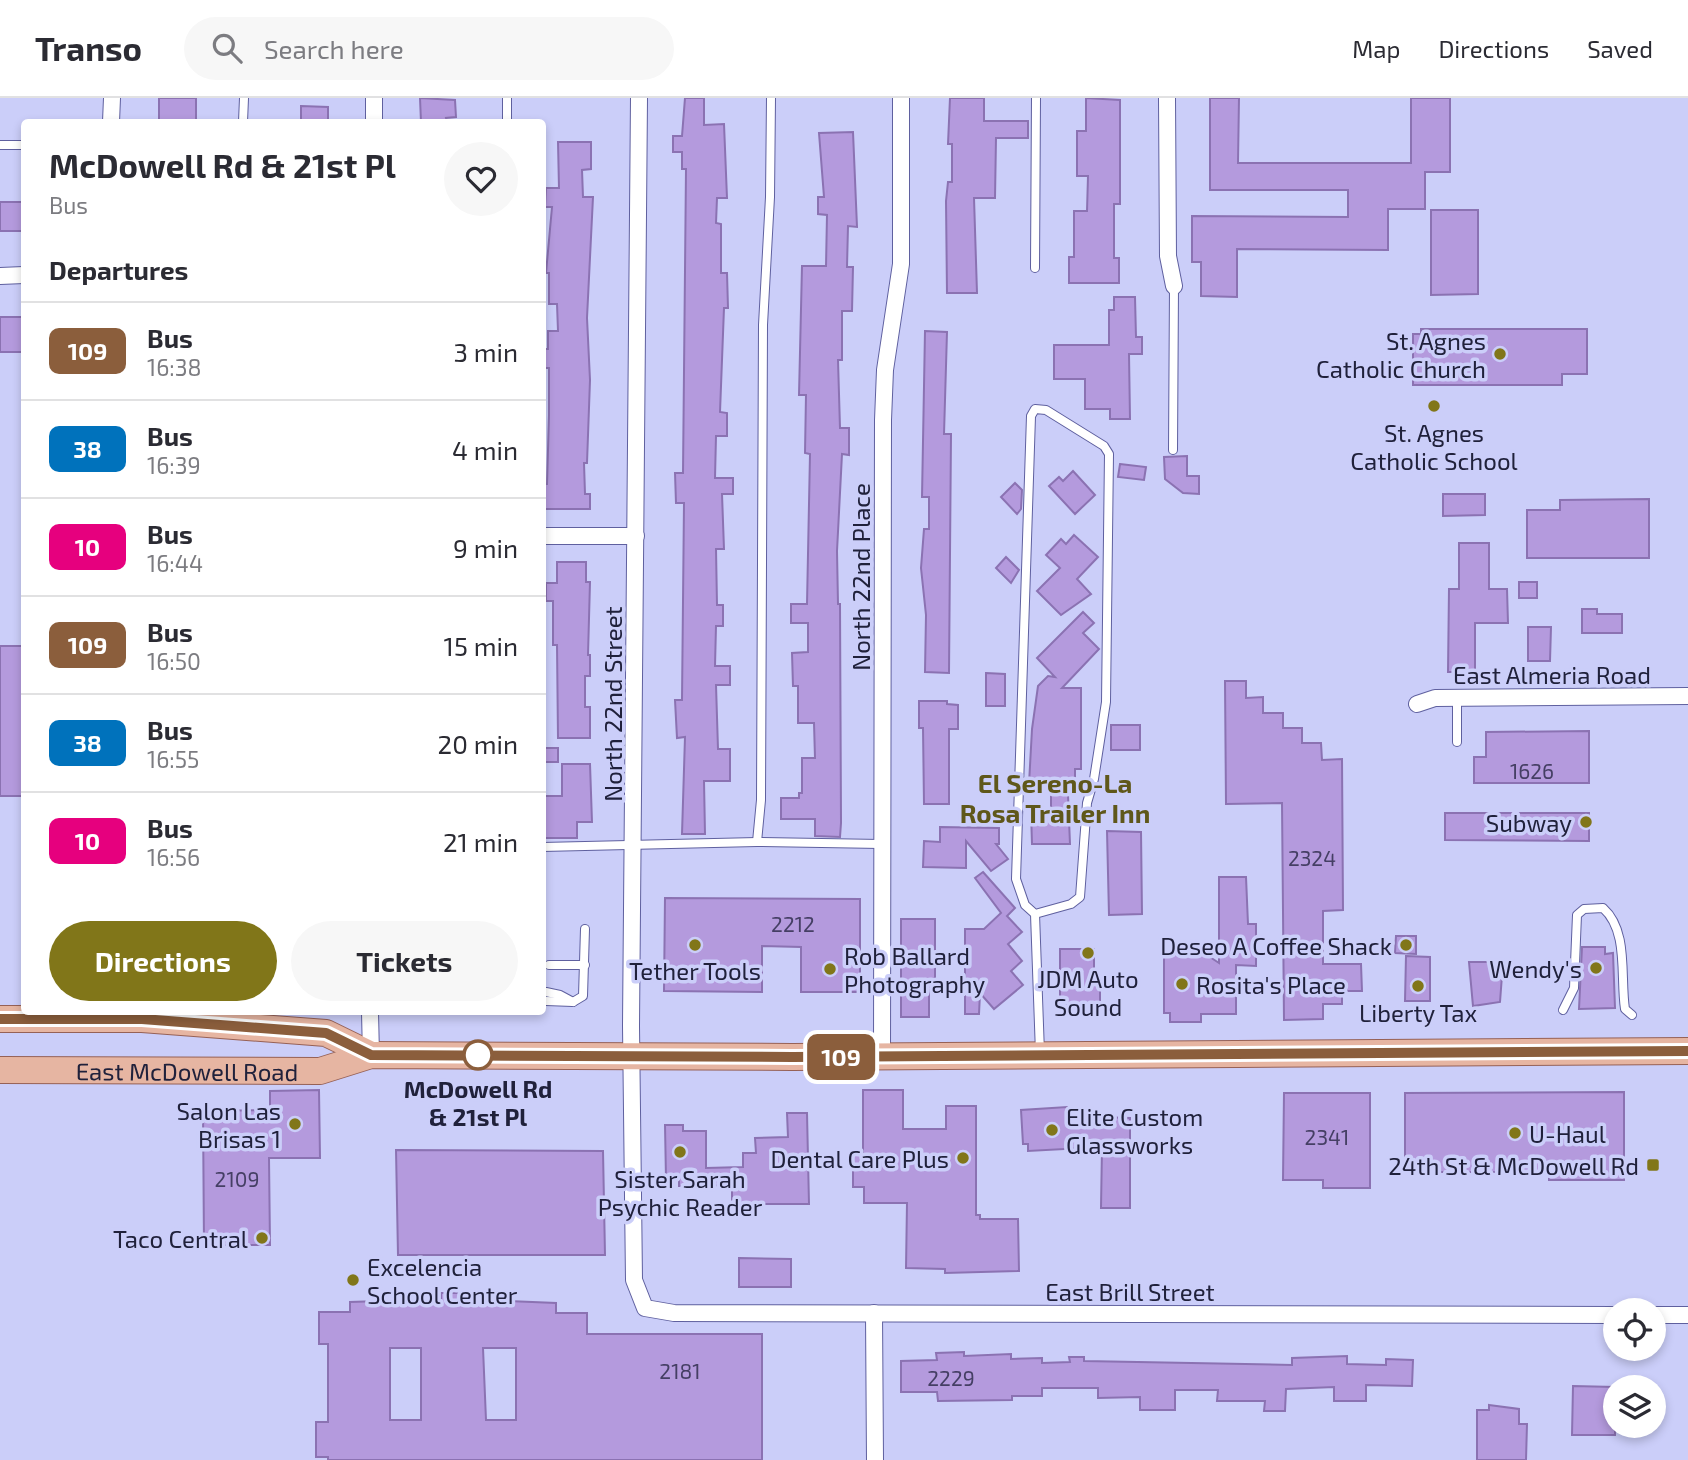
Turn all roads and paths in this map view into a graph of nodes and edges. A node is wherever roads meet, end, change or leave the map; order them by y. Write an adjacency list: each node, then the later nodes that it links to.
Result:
1 (112, 98): 10 (street)
2 (244, 98): 11 (lane)
3 (374, 98): 12 (street)
4 (507, 98): 13 (lane)
5 (639, 98): 22 (street, North 22nd Street)
6 (771, 98): 27 (lane)
7 (901, 98): 28 (street, North 22nd Place)
8 (1036, 98): 16 (lane)
9 (1167, 98): 19 (street)
10 (111, 119)
11 (243, 119)
12 (374, 119)
13 (507, 119)
14 (0, 145): 15 (lane)
15 (21, 145)
16 (1035, 268)
17 (0, 275): 18 (street)
18 (21, 275)
19 (1174, 286): 20 (lane)
20 (1173, 450)
21 (546, 536): 22 (street)
22 (636, 536): 30 (street, North 22nd Street)
23 (1688, 696): 24 (street, East Almeria Road)
24 (1457, 698): 25 (street, East Almeria Road); 26 (lane)
25 (1417, 704)
26 (1457, 742)
27 (757, 842): 28 (lane); 30 (lane)
28 (881, 844): 44 (street, North 22nd Place)
29 (546, 847): 30 (lane)
30 (634, 847): 43 (street, North 22nd Street)
31 (1035, 914): 31 (lane); 42 (lane)
32 (585, 929): 34 (lane)
33 (549, 965): 34 (lane)
34 (585, 965): 35 (lane)
35 (546, 997)
36 (1563, 1010): 38 (lane)
37 (370, 1015): 41 (street)
38 (1632, 1015)
39 (0, 1019): 41 (main road, East McDowell Road)
40 (1688, 1051): 42 (main road, East McDowell Road)
41 (371, 1055): 43 (main road, East McDowell Road); 45 (main road, East McDowell Road)
42 (1040, 1056): 44 (main road, East McDowell Road)
43 (631, 1057): 44 (main road, East McDowell Road); 46 (street, North 22nd Street)
44 (882, 1057)
45 (0, 1070)
46 (645, 1308): 47 (street, East Brill Street)
47 (874, 1313): 48 (street, East Brill Street); 51 (street)
48 (1603, 1315)
49 (1666, 1315): 50 (street)
50 (1688, 1315)
51 (875, 1460)

